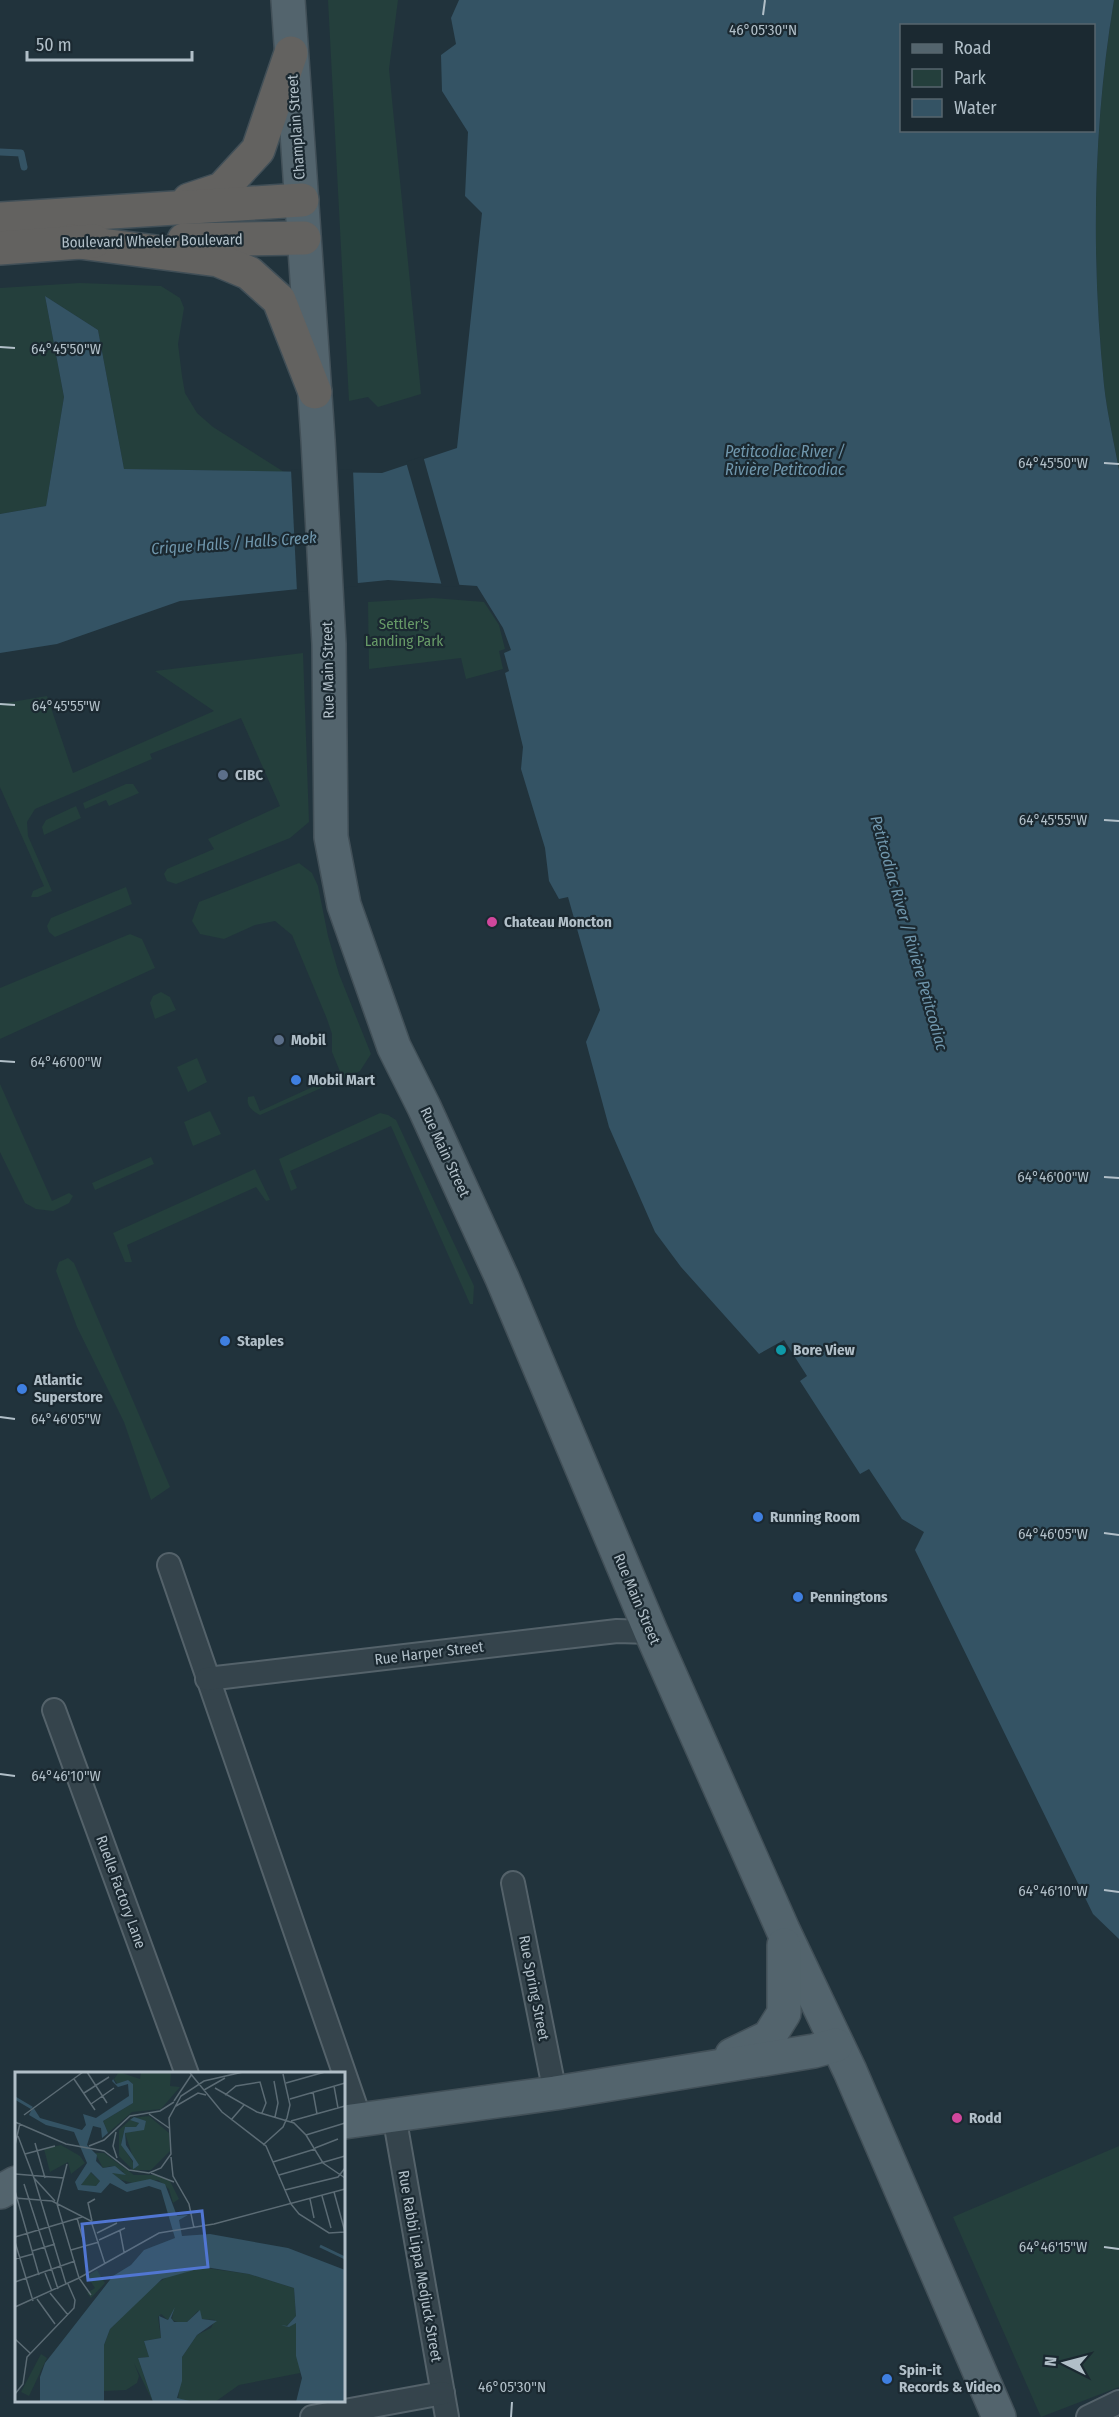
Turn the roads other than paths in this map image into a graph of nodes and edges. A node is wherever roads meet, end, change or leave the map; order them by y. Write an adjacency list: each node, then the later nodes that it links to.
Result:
1 (288, 0): 2 (main road, Champlain Street)
2 (291, 53): 3 (main road, Champlain Street); 4 (highway)
3 (302, 200): 4 (highway, Boulevard Wheeler Boulevard); 6 (main road, Rue Main Street)
4 (163, 209): 5 (highway, Boulevard Wheeler Boulevard)
5 (0, 219)
6 (304, 238): 7 (highway, Boulevard Wheeler Boulevard); 9 (main road, Rue Main Street)
7 (71, 241): 8 (highway, Boulevard Wheeler Boulevard); 9 (highway)
8 (0, 248)
9 (315, 392): 11 (main road, Rue Main Street)
10 (169, 1565): 12 (street)
11 (651, 1632): 12 (street, Rue Harper Street); 15 (main road, Rue Main Street)
12 (207, 1679): 19 (street)
13 (54, 1710): 18 (street, Ruelle Factory Lane)
14 (513, 1883): 20 (street, Rue Spring Street)
15 (783, 1930): 16 (main road, Rue Main Street); 17 (main road)
16 (837, 2044): 17 (main road); 30 (main road, Rue Main Street)
17 (704, 2069): 20 (main road)
18 (188, 2072)
19 (336, 2072)
20 (555, 2093): 22 (main road)
21 (345, 2099): 23 (street)
22 (394, 2115): 23 (main road); 26 (street, Rue Rabbi Lippa Medjuck Street)
23 (352, 2120)
24 (15, 2184): 25 (main road)
25 (0, 2192)
26 (443, 2393): 28 (street); 29 (street, Rue Rabbi Lippa Medjuck Street)
27 (1119, 2402): 31 (street)
28 (312, 2417)
29 (447, 2417)
30 (999, 2417)
31 (1088, 2417)

